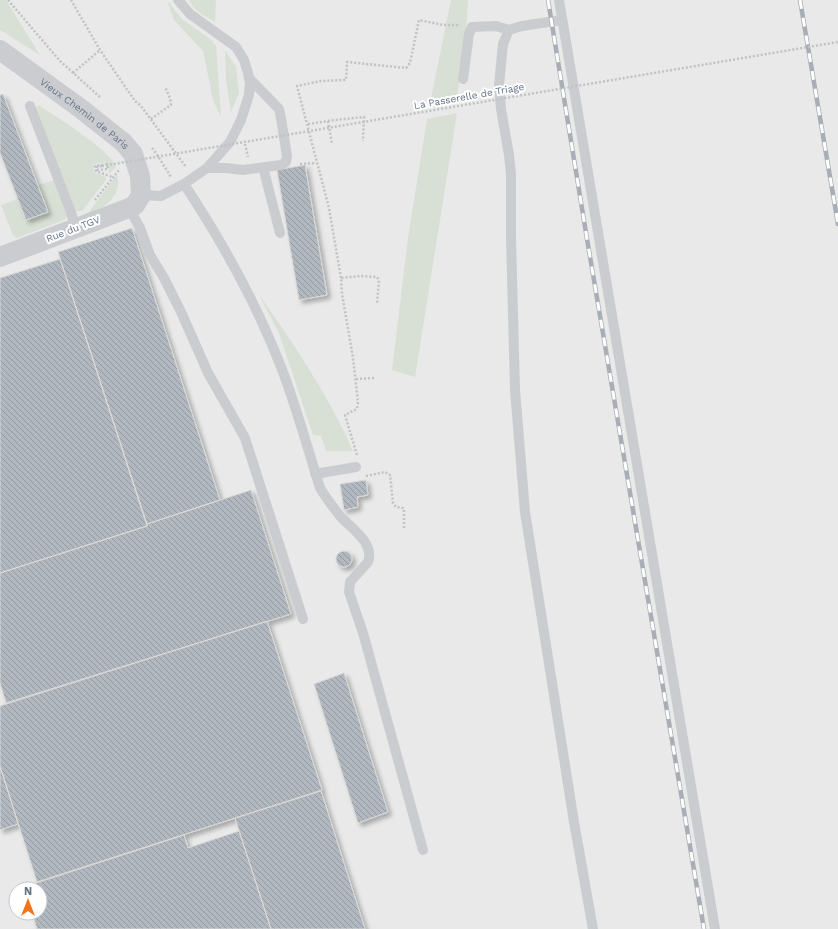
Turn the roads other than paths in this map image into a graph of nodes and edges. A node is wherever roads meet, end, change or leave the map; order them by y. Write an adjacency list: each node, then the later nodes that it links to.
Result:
1 (178, 0): 6 (lane)
2 (559, 0): 3 (lane)
3 (562, 20): 4 (lane); 21 (lane)
4 (509, 30): 7 (lane); 20 (lane)
5 (0, 50): 12 (street, Vieux Chemin de Paris)
6 (250, 78): 9 (lane); 10 (lane)
7 (463, 79)
8 (30, 106): 13 (lane)
9 (263, 167): 10 (lane); 14 (lane)
10 (207, 168): 11 (lane)
11 (180, 186): 12 (lane); 17 (lane)
12 (135, 202): 13 (street, Rue du TGV); 18 (lane)
13 (75, 228): 15 (street, Rue du TGV)
14 (280, 233)
15 (0, 258)
16 (360, 467): 17 (lane)
17 (316, 474): 19 (lane)
18 (303, 619)
19 (423, 850)
20 (593, 929)
21 (715, 929)

